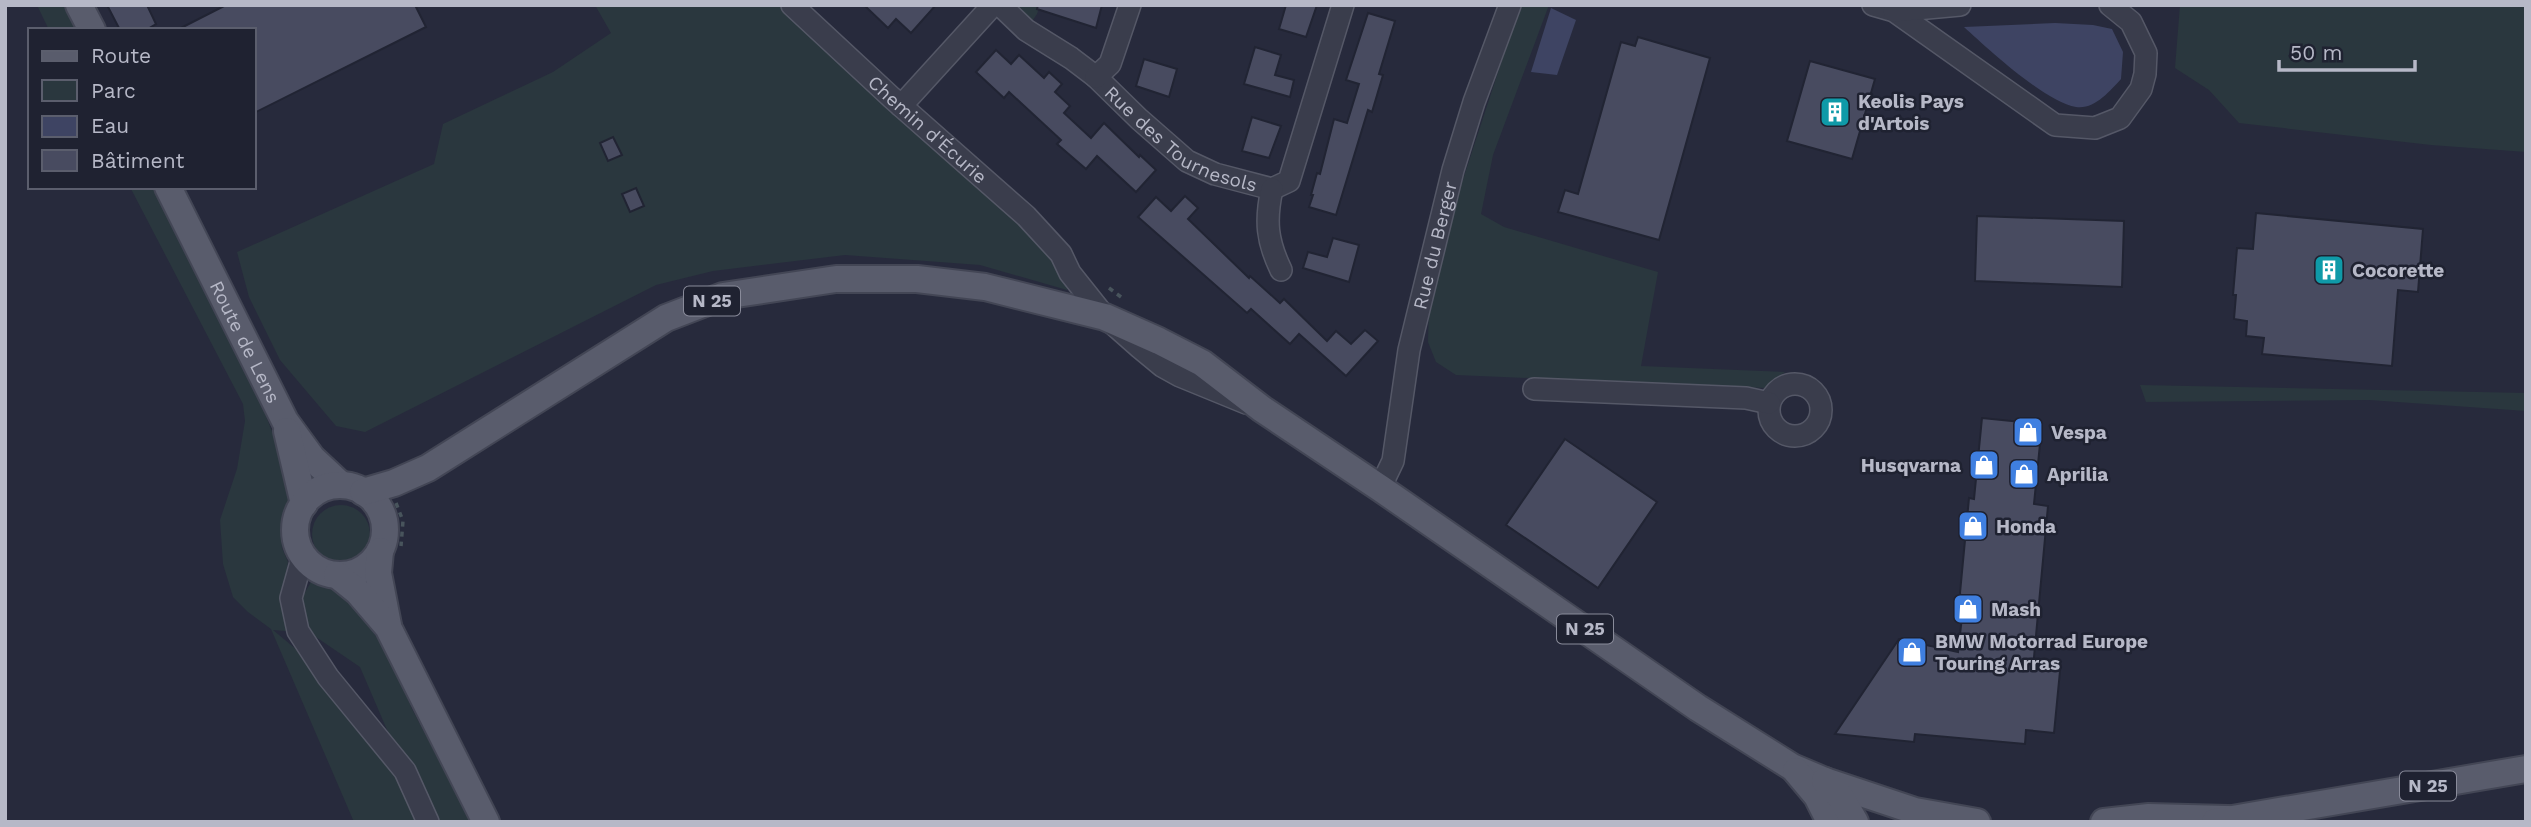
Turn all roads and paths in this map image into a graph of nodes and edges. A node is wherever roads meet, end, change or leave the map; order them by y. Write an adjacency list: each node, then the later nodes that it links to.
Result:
1 (79, 5): 12 (main road)
2 (792, 5): 14 (street, Chemin d'Écurie)
3 (993, 5): 14 (street)
4 (1000, 5): 13 (street, Rue des Tournesols)
5 (1130, 5): 13 (street)
6 (1343, 5): 16 (street, Rue des Tournesols)
7 (1510, 5): 27 (street, Rue du Berger)
8 (1873, 5): 11 (street)
9 (1961, 5): 11 (street)
10 (2110, 5): 11 (street)
11 (1894, 11)
12 (91, 28)
13 (1096, 77): 16 (street, Rue des Tournesols)
14 (901, 106): 17 (street, Chemin d'Écurie)
15 (169, 189): 25 (main road, Route de Lens)
16 (1272, 189): 18 (street)
17 (1066, 264): 20 (street); 22 (street, Chemin d'Écurie)
18 (1281, 270)
19 (1100, 281): 21 (path)
20 (1051, 303): 22 (main road, N 25); 26 (main road, N 25)
21 (1129, 303)
22 (1105, 317): 27 (main road, N 25)
23 (1534, 389): 24 (street)
24 (1769, 403)
25 (285, 421): 26 (main road, Route de Lens); 28 (main road)
26 (352, 488): 28 (main road); 29 (main road)
27 (1380, 488): 33 (main road, N 25)
28 (304, 504): 30 (main road)
29 (380, 551): 31 (main road); 32 (main road)
30 (303, 555): 31 (main road); 37 (street)
31 (337, 575): 32 (main road)
32 (388, 627): 38 (main road)
33 (1792, 767): 35 (main road, N 25); 39 (main road, N 25)
34 (2526, 769): 36 (main road, N 25)
35 (1825, 781): 40 (main road, N 25); 41 (main road, N 25)
36 (2222, 820): 42 (main road, N 25)
37 (428, 822)
38 (486, 822)
39 (1830, 822)
40 (1855, 822)
41 (1977, 822)
42 (2105, 822)

